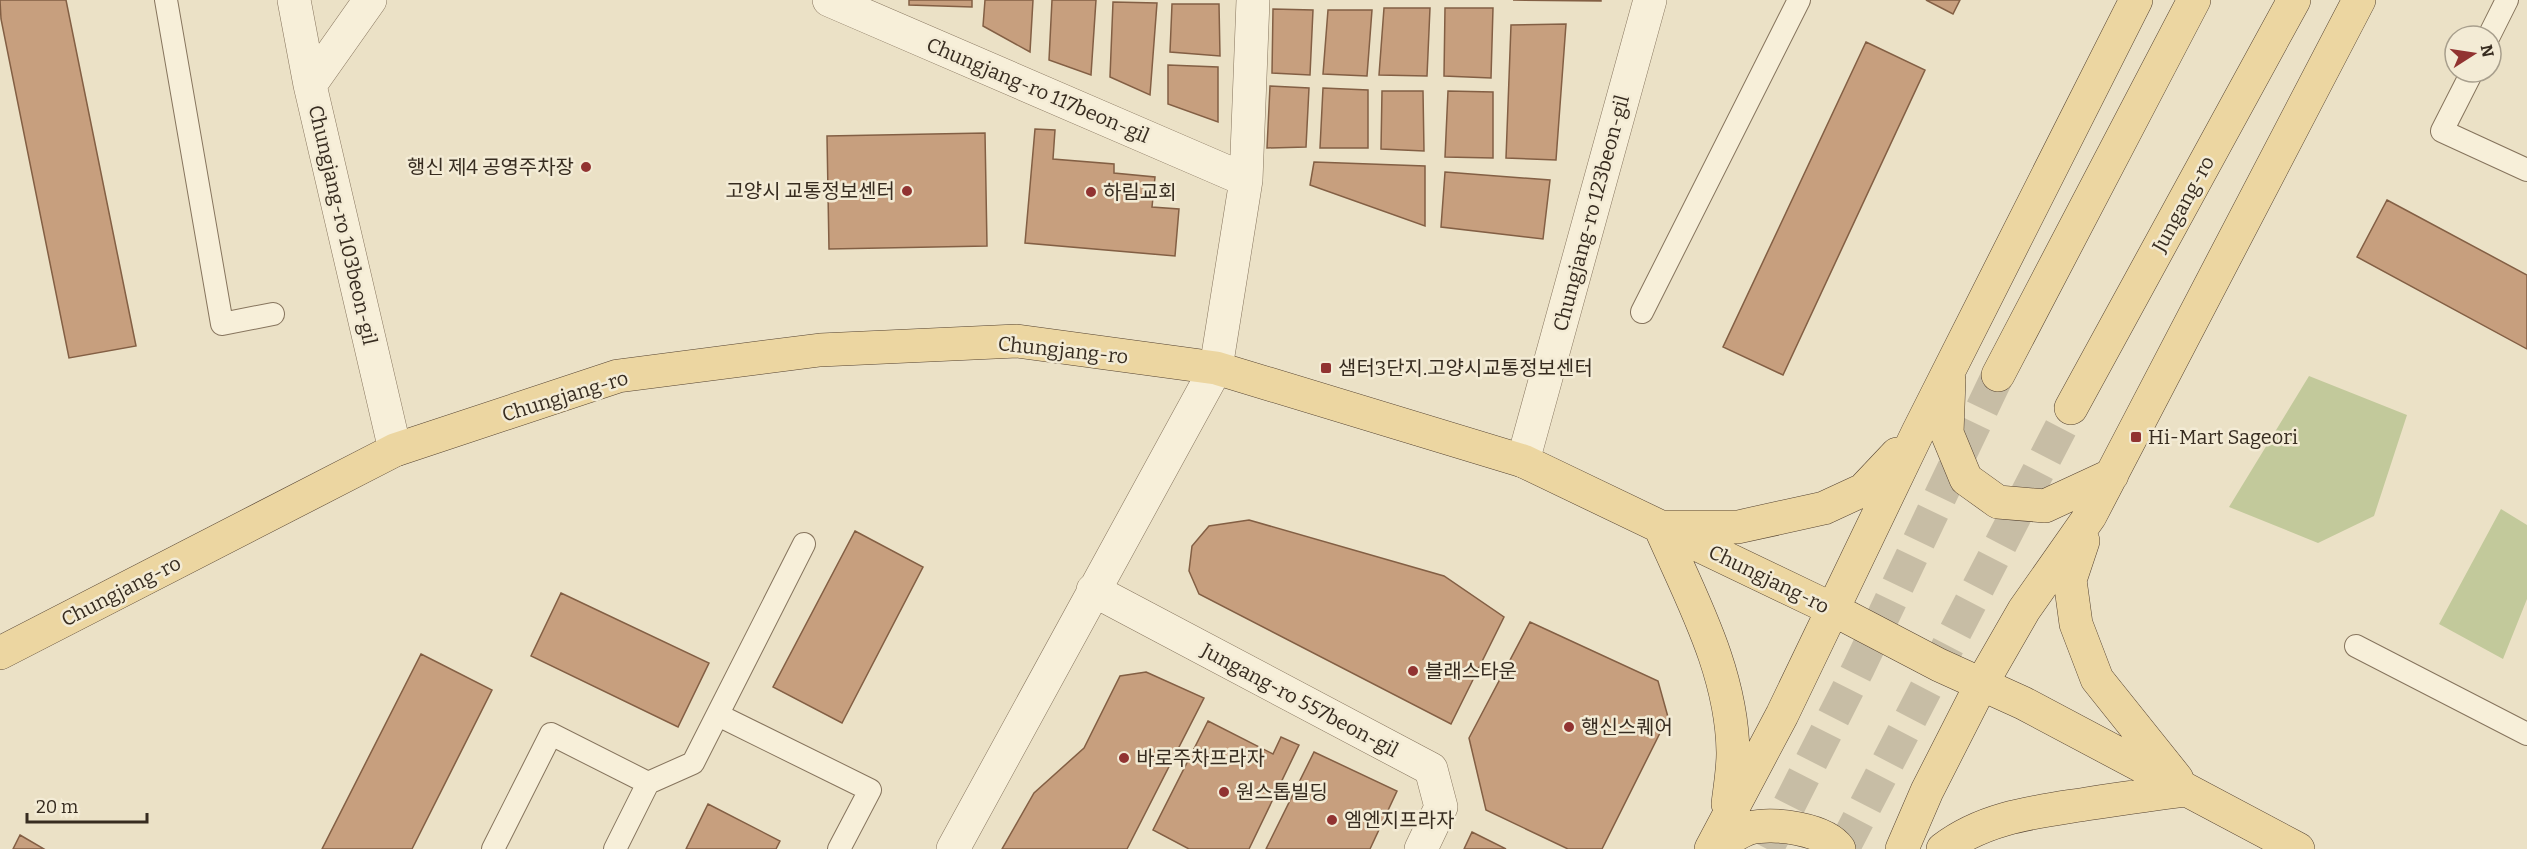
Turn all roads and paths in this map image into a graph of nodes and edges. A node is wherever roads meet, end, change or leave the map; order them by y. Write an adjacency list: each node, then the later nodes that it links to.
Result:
1 (166, 0): 20 (lane)
2 (294, 0): 16 (street, Chungjang-ro 103beon-gil)
3 (370, 0): 16 (street)
4 (829, 0): 13 (street, Chungjang-ro 117beon-gil)
5 (1253, 0): 18 (street)
6 (1650, 0): 27 (street, Chungjang-ro 123beon-gil)
7 (1798, 0): 19 (lane)
8 (2136, 0): 22 (main road)
9 (2194, 0): 23 (main road)
10 (2294, 0): 24 (main road, Jungang-ro)
11 (2359, 0): 28 (main road)
12 (2507, 0): 14 (lane)
13 (890, 13): 18 (street, Chungjang-ro 117beon-gil)
14 (2495, 24)
15 (2466, 84): 17 (lane)
16 (310, 85): 26 (street, Chungjang-ro 103beon-gil)
17 (2527, 170)
18 (1246, 180): 21 (street)
19 (1642, 312)
20 (273, 314)
21 (1216, 368): 26 (main road, Chungjang-ro); 27 (main road, Chungjang-ro); 32 (street)
22 (1949, 369): 25 (main road); 28 (main road)
23 (1998, 375)
24 (2071, 408)
25 (1918, 432): 30 (main road); 33 (main road)
26 (395, 450): 35 (main road, Chungjang-ro)
27 (1523, 461): 30 (main road, Chungjang-ro)
28 (2112, 475): 29 (main road)
29 (2090, 516): 36 (main road); 40 (main road)
30 (1660, 527): 33 (main road, Chungjang-ro); 41 (main road)
31 (804, 544): 37 (lane)
32 (1093, 590): 45 (street); 46 (street, Jungang-ro 557beon-gil)
33 (1832, 609): 36 (main road, Chungjang-ro); 41 (main road)
34 (2356, 646): 38 (lane)
35 (0, 653)
36 (1982, 683): 40 (main road, Chungjang-ro); 49 (main road)
37 (718, 715): 39 (lane); 44 (lane)
38 (2527, 734)
39 (648, 783): 42 (lane); 43 (lane)
40 (2186, 789): 50 (main road); 51 (main road, Chungjang-ro)
41 (1727, 818): 47 (main road)
42 (494, 849)
43 (615, 849)
44 (839, 849)
45 (953, 849)
46 (1421, 849)
47 (1712, 849): 48 (main road)
48 (1839, 849)
49 (1902, 849)
50 (1943, 849)
51 (2298, 849)

